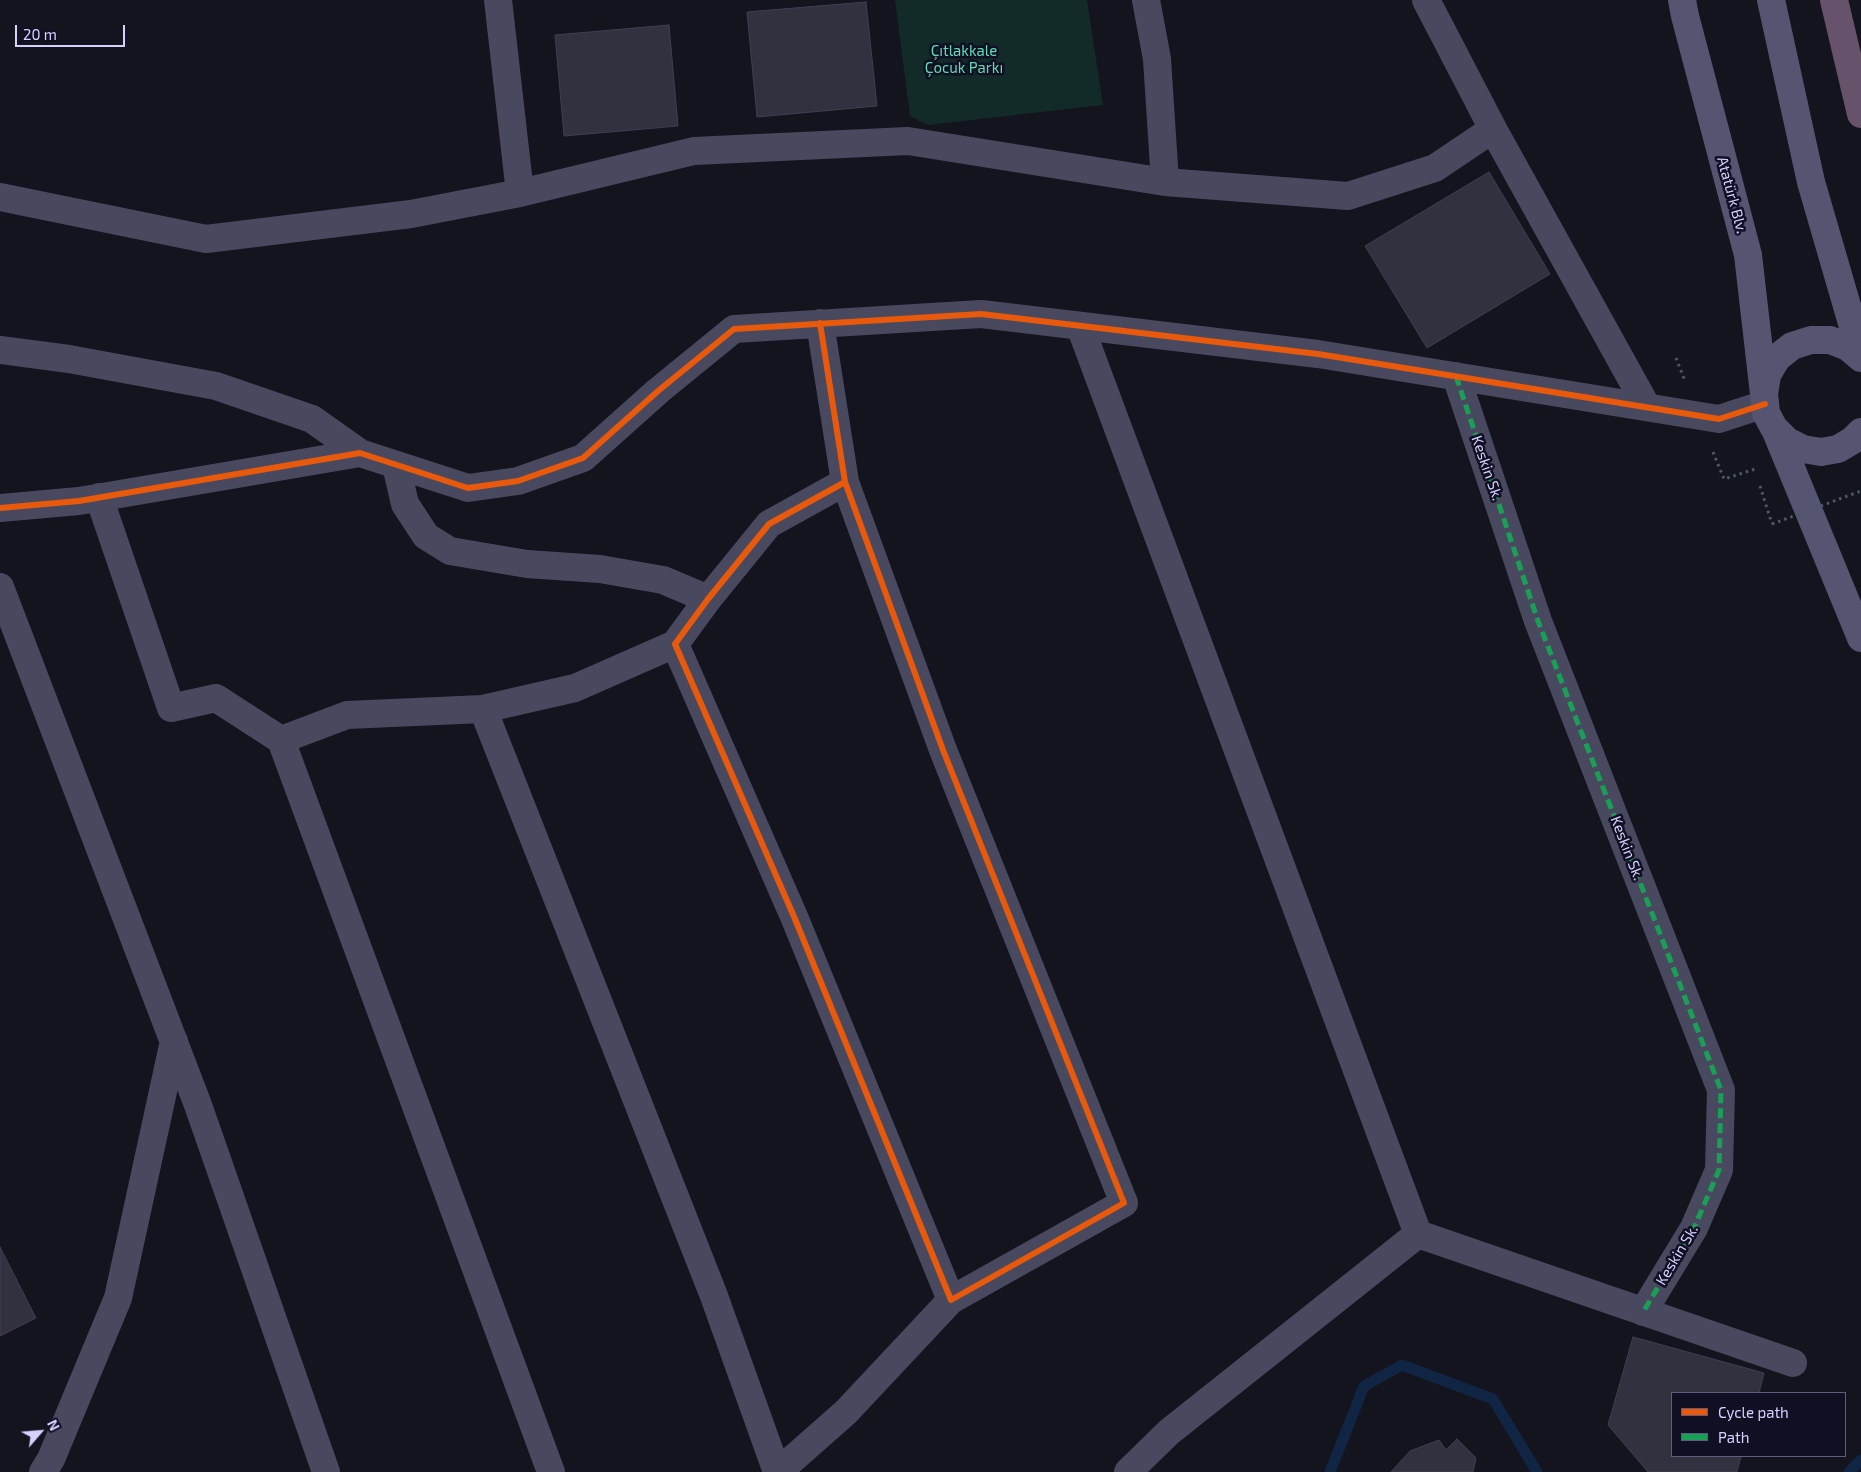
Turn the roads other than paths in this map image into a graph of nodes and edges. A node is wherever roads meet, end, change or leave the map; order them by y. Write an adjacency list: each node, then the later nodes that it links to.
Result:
1 (498, 0): 10 (street)
2 (1146, 0): 9 (street)
3 (1426, 0): 8 (street)
4 (1682, 0): 19 (main road, Atatürk Blv.)
5 (1771, 0): 15 (main road)
6 (1834, 0): 7 (highway)
7 (1861, 114)
8 (1493, 129): 9 (street); 18 (street)
9 (1165, 182): 10 (street)
10 (520, 193): 11 (street)
11 (0, 197)
12 (820, 323): 13 (street); 22 (street); 23 (street)
13 (1080, 326): 17 (street); 33 (street)
14 (0, 350): 21 (street)
15 (1861, 354)
16 (1861, 358): 19 (main road)
17 (1456, 376): 18 (street); 35 (street, Keskin Sk.)
18 (1647, 407): 19 (street)
19 (1768, 409): 20 (main road); 28 (main road, Atatürk Blv.)
20 (1861, 432)
21 (360, 453): 22 (street); 24 (street)
22 (396, 465): 27 (street)
23 (845, 482): 27 (street); 34 (street)
24 (99, 497): 25 (street); 31 (street)
25 (0, 508)
26 (0, 586): 32 (street)
27 (708, 599): 29 (street)
28 (1861, 638)
29 (675, 644): 30 (street); 34 (street)
30 (483, 709): 31 (street); 40 (street)
31 (281, 740): 39 (street)
32 (174, 1040): 37 (street); 38 (street)
33 (1418, 1234): 35 (street); 41 (street)
34 (951, 1300): 40 (street)
35 (1643, 1312): 36 (street)
36 (1793, 1363)
37 (43, 1472)
38 (326, 1472)
39 (551, 1472)
40 (778, 1472)
41 (1128, 1472)

